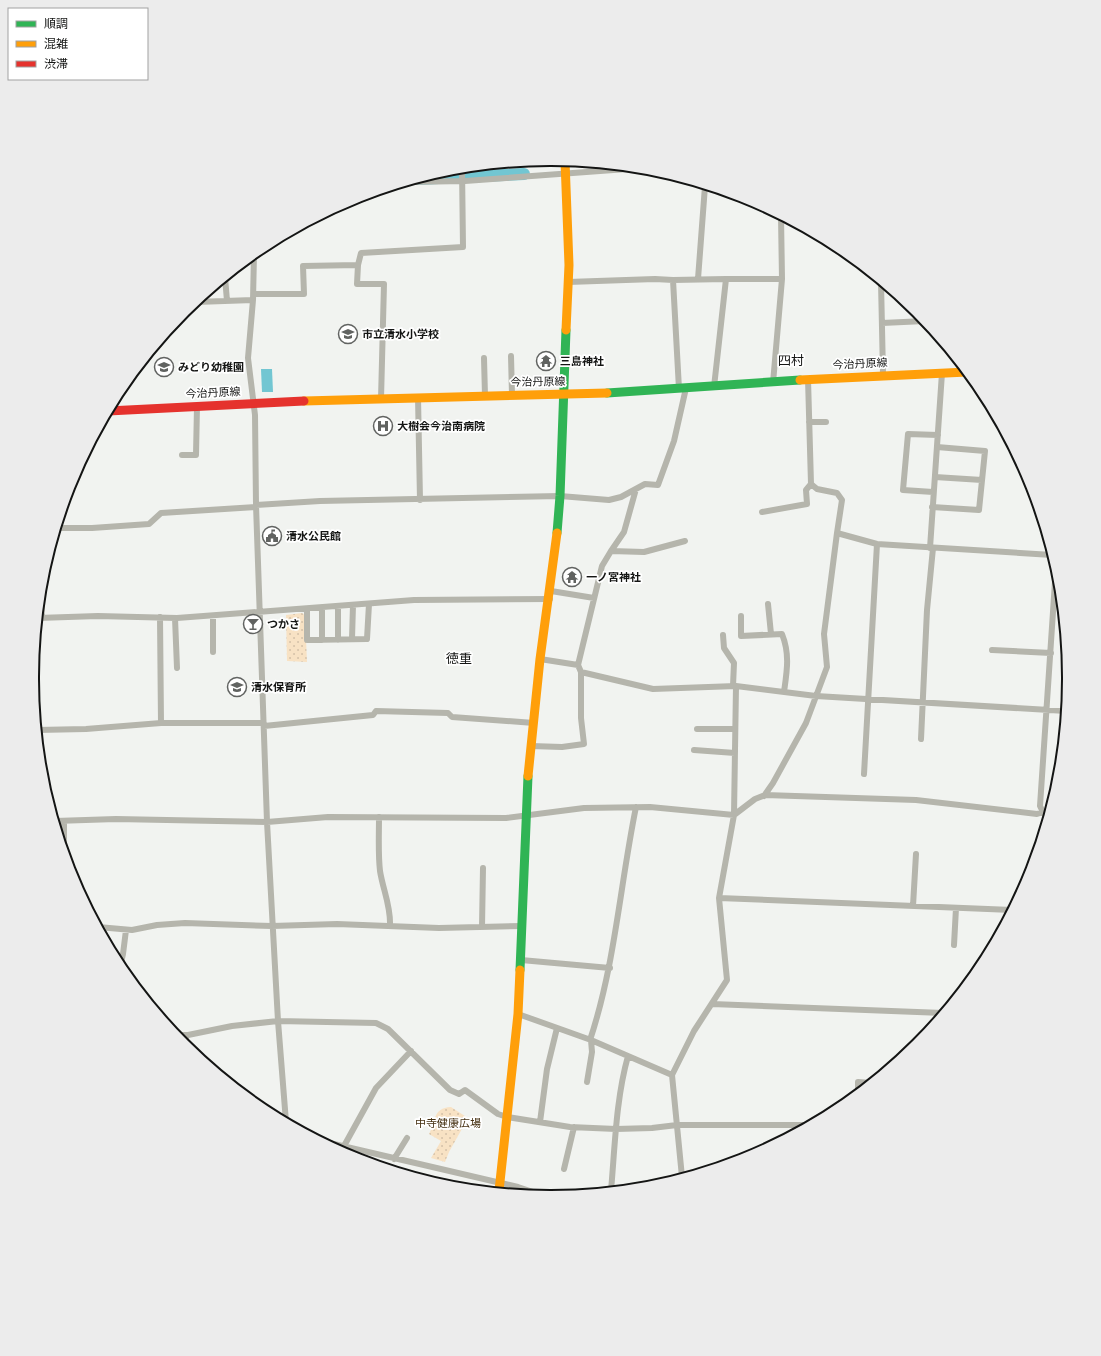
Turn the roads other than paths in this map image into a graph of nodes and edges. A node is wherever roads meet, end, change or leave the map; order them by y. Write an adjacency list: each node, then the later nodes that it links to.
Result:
1 (564, 167): 3 (street)
2 (605, 170): 3 (street)
3 (565, 173): 5 (street); 15 (street)
4 (462, 174): 5 (street)
5 (463, 181): 6 (street); 10 (street)
6 (428, 182)
7 (705, 191): 11 (street)
8 (781, 221): 13 (street)
9 (254, 262): 18 (street)
10 (358, 265): 18 (street); 36 (street)
11 (698, 279): 12 (street); 14 (street)
12 (726, 279): 13 (street); 30 (street)
13 (782, 279): 29 (street)
14 (674, 280): 15 (street); 31 (street)
15 (568, 282): 32 (street)
16 (226, 283): 19 (street)
17 (883, 289): 22 (street)
18 (253, 297): 19 (street); 37 (street)
19 (227, 300): 20 (street)
20 (204, 301)
21 (917, 321): 22 (street)
22 (882, 323): 27 (street)
23 (511, 356): 33 (street)
24 (484, 358): 34 (street)
25 (960, 372): 26 (street, 今治丹原線)
26 (942, 373): 27 (street, 今治丹原線); 42 (street)
27 (883, 374): 28 (street, 今治丹原線)
28 (808, 379): 29 (street, 今治丹原線); 40 (street)
29 (773, 383): 30 (street, 今治丹原線)
30 (714, 387): 31 (street, 今治丹原線)
31 (682, 389): 32 (street, 今治丹原線); 48 (street)
32 (564, 394): 33 (street, 今治丹原線); 50 (street)
33 (512, 395): 34 (street, 今治丹原線)
34 (484, 396): 35 (street, 今治丹原線)
35 (418, 397): 36 (street, 今治丹原線); 51 (street)
36 (381, 399): 37 (street, 今治丹原線)
37 (253, 403): 38 (street, 今治丹原線); 52 (street)
38 (197, 406): 39 (street, 今治丹原線); 44 (street)
39 (115, 411)
40 (809, 422): 41 (street); 47 (street)
41 (826, 422)
42 (938, 435): 43 (street); 49 (street)
43 (937, 447): 45 (street); 46 (street)
44 (182, 455)
45 (935, 477): 46 (street); 49 (street)
46 (982, 480): 53 (street)
47 (811, 484): 54 (street); 56 (street)
48 (637, 488): 50 (street); 60 (street)
49 (934, 492): 53 (street)
50 (560, 496): 51 (street); 63 (street)
51 (420, 500): 52 (street)
52 (256, 506): 55 (street); 71 (street)
53 (932, 507): 59 (street)
54 (762, 512)
55 (61, 530)
56 (837, 533): 58 (street); 91 (street)
57 (685, 541): 60 (street)
58 (877, 544): 59 (street); 92 (street)
59 (932, 548): 61 (street); 93 (street)
60 (610, 551): 64 (street)
61 (1047, 554)
62 (1055, 592): 84 (street)
63 (551, 595): 64 (street); 65 (street); 85 (street)
64 (594, 598): 86 (street)
65 (368, 604): 67 (street); 79 (street)
66 (768, 604): 77 (street)
67 (353, 605): 68 (street); 79 (street)
68 (338, 606): 69 (street); 81 (street)
69 (322, 608): 70 (street); 80 (street)
70 (307, 609): 71 (street); 80 (street)
71 (260, 613): 72 (street); 98 (street)
72 (213, 616): 76 (street); 83 (street)
73 (741, 616): 77 (street)
74 (160, 617): 75 (street); 76 (street); 96 (street)
75 (42, 618)
76 (175, 618): 87 (street)
77 (771, 634): 90 (street)
78 (723, 635): 89 (street)
79 (352, 639): 81 (street)
80 (322, 640): 81 (street)
81 (338, 640)
82 (992, 650): 84 (street)
83 (213, 652)
84 (1051, 653): 94 (street)
85 (540, 659): 86 (street); 97 (street)
86 (578, 664): 88 (street)
87 (176, 668)
88 (581, 672): 89 (street); 103 (street)
89 (735, 686): 90 (street); 100 (street)
90 (784, 692): 91 (street)
91 (816, 696): 92 (street); 107 (street)
92 (869, 700): 93 (street); 106 (street)
93 (923, 703): 94 (street); 102 (street)
94 (1048, 710): 95 (street); 109 (street)
95 (1061, 711)
96 (161, 723): 98 (street); 101 (street)
97 (534, 723): 98 (street); 103 (street)
98 (264, 724): 116 (street)
99 (697, 729): 100 (street)
100 (736, 729): 105 (street)
101 (42, 730)
102 (921, 739)
103 (531, 746): 111 (street)
104 (694, 750): 105 (street)
105 (735, 753): 112 (street)
106 (864, 774)
107 (764, 796): 110 (street); 112 (street)
108 (636, 807): 111 (street); 112 (street); 133 (street)
109 (1044, 813)
110 (1044, 814)
111 (525, 815): 113 (street); 126 (street)
112 (734, 815): 120 (street)
113 (379, 818): 116 (street); 125 (street)
114 (59, 821): 115 (street)
115 (64, 821): 116 (street); 117 (street)
116 (267, 822): 124 (street)
117 (64, 836)
118 (916, 854): 121 (street)
119 (483, 868): 127 (street)
120 (720, 898): 121 (street); 134 (street)
121 (913, 906): 122 (street)
122 (956, 908): 123 (street); 130 (street)
123 (1006, 910)
124 (272, 926): 125 (street); 129 (street); 137 (street)
125 (390, 926): 127 (street)
126 (522, 926): 127 (street); 132 (street)
127 (482, 927)
128 (105, 928): 129 (street)
129 (126, 930): 131 (street)
130 (954, 945)
131 (123, 958)
132 (521, 960): 133 (street); 135 (street)
133 (610, 968): 140 (street)
134 (712, 1004): 136 (street); 143 (street)
135 (518, 1014): 138 (street); 148 (street)
136 (936, 1014)
137 (278, 1021): 139 (street); 141 (street); 147 (street)
138 (557, 1028): 140 (street); 149 (street)
139 (186, 1035)
140 (590, 1040): 142 (street); 144 (street)
141 (411, 1051): 148 (street); 155 (street)
142 (628, 1056): 143 (street); 153 (street)
143 (672, 1075): 150 (street)
144 (587, 1082)
145 (864, 1082): 146 (street)
146 (858, 1087)
147 (285, 1115)
148 (507, 1117): 149 (street); 161 (street)
149 (540, 1122): 152 (street)
150 (677, 1125): 151 (street); 153 (street); 158 (street)
151 (799, 1125)
152 (574, 1127): 153 (street); 157 (street)
153 (616, 1129): 160 (street)
154 (407, 1138): 156 (street)
155 (344, 1146): 156 (street)
156 (394, 1159): 159 (street)
157 (564, 1169)
158 (682, 1172)
159 (495, 1186)
160 (611, 1186)
161 (499, 1187)
162 (506, 1187): 163 (street)
163 (522, 1188)

